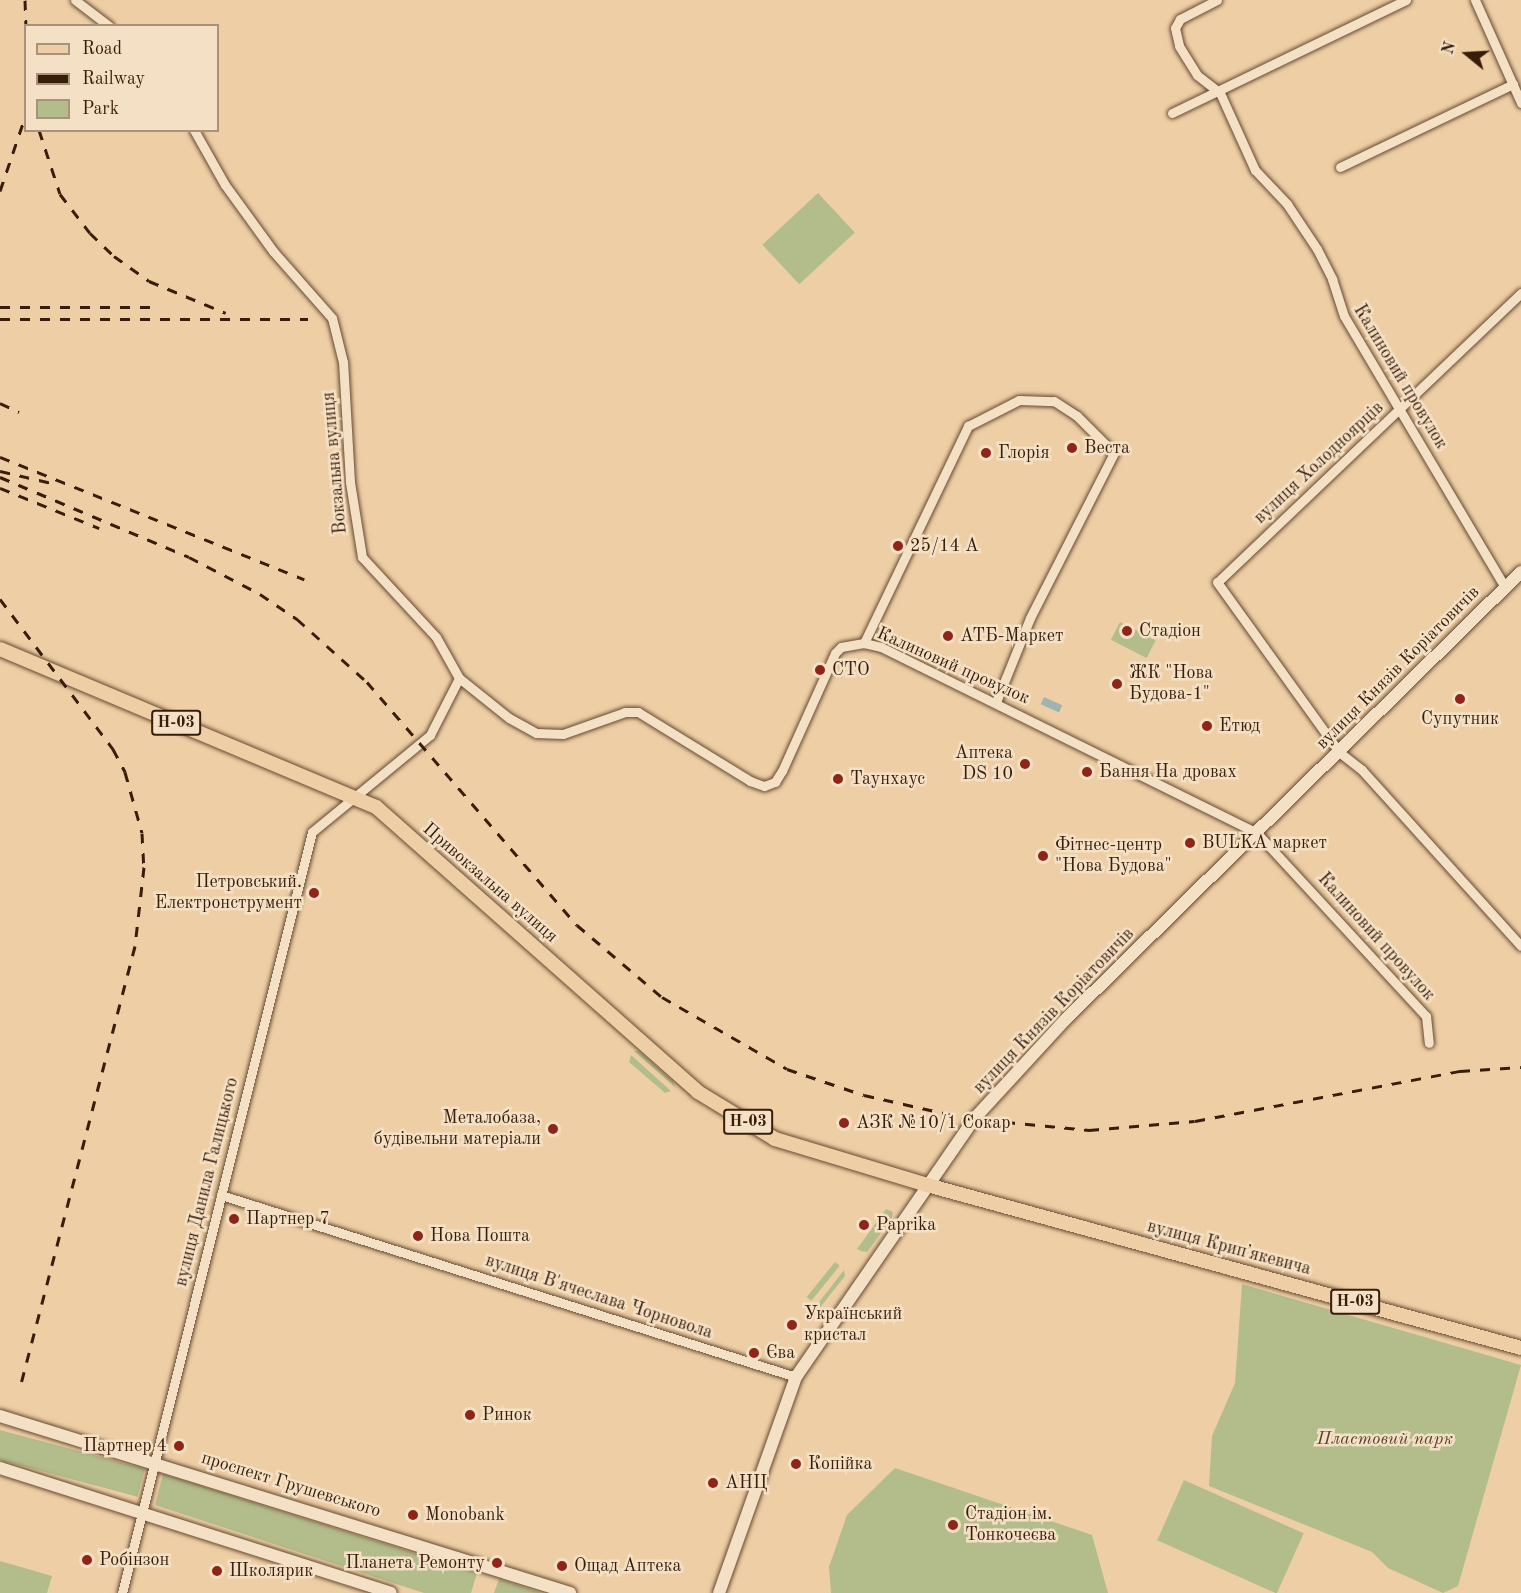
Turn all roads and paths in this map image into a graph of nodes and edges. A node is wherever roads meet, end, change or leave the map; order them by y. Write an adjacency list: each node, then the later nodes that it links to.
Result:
1 (75, 0): 5 (street)
2 (1216, 0): 7 (street)
3 (1406, 0): 7 (street)
4 (1474, 0): 6 (street)
5 (106, 24)
6 (1516, 87): 8 (street); 11 (street)
7 (1218, 91): 9 (street); 13 (street, Калиновий провулок)
8 (1521, 103)
9 (1172, 113)
10 (195, 132): 18 (street, Вокзальна вулиця)
11 (1340, 167)
12 (1521, 293): 13 (street, вулиця Холодноярців)
13 (1401, 408): 15 (street, Калиновий провулок); 20 (street, вулиця Холодноярців)
14 (1521, 572): 15 (main road, вулиця Князів Коріатовичів)
15 (1505, 587): 20 (main road, вулиця Князів Коріатовичів)
16 (864, 643): 18 (street, Калиновий провулок); 19 (street, Калиновий провулок); 19 (street)
17 (0, 649): 21 (main road, Привокзальна вулиця / Н-03)
18 (459, 678): 21 (street)
19 (996, 702): 22 (street, Калиновий провулок)
20 (1339, 752): 22 (main road, вулиця Князів Коріатовичів); 23 (street)
21 (353, 796): 25 (main road, Привокзальна вулиця / Н-03); 26 (street, вулиця Данила Галицького)
22 (1256, 832): 24 (street, Калиновий провулок); 25 (main road, вулиця Князів Коріатовичів)
23 (1521, 946)
24 (1429, 1043)
25 (927, 1185): 27 (main road, вулиця Крипʼякевича / Н-03); 28 (main road, вулиця Князів Коріатовичів)
26 (221, 1195): 28 (street, вулиця В'ячеслава Чорновола); 30 (street, вулиця Данила Галицького)
27 (1521, 1348)
28 (796, 1377): 36 (main road, вулиця Князів Коріатовичів)
29 (0, 1416): 30 (main road, проспект Грушевського)
30 (156, 1461): 32 (street, вулиця Данила Галицького); 35 (main road, проспект Грушевського)
31 (0, 1468): 32 (main road)
32 (142, 1512): 33 (street, вулиця Данила Галицького); 34 (main road)
33 (122, 1593)
34 (391, 1593)
35 (570, 1593)
36 (719, 1593)

